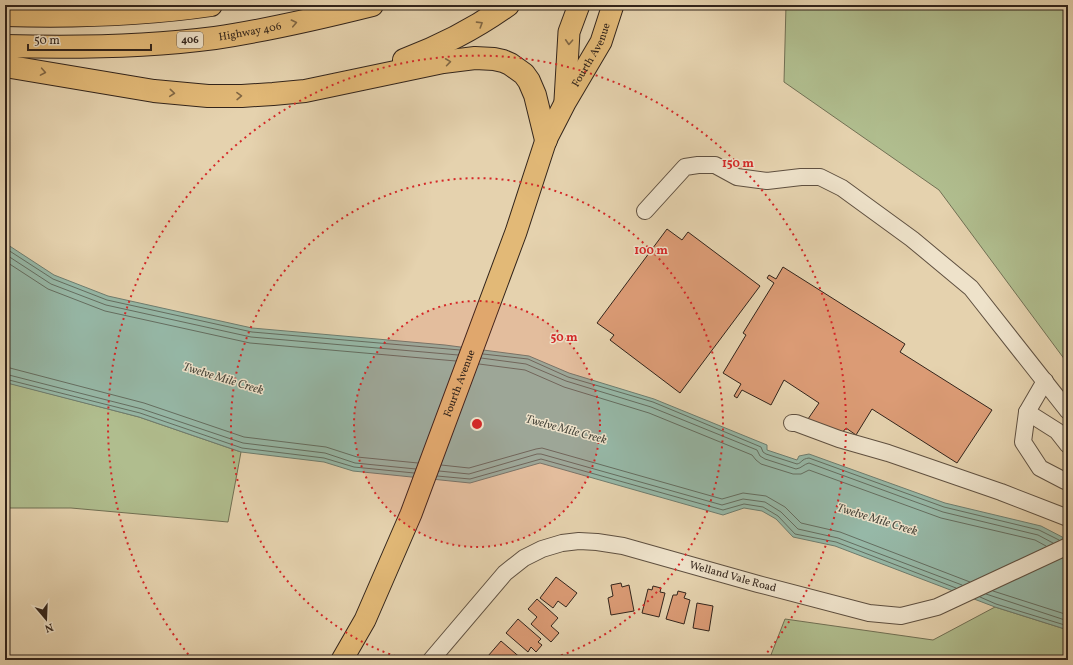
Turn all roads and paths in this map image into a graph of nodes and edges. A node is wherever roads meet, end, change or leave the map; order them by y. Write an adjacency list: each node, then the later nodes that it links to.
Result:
1 (212, 5): 6 (highway)
2 (372, 5): 7 (highway, Highway 406 / 406, one-way to 2)
3 (508, 5): 9 (highway, one-way to 3)
4 (579, 5): 10 (main road, Fourth Avenue, one-way to 10)
5 (613, 5): 10 (main road, Fourth Avenue)
6 (5, 14)
7 (5, 46)
8 (5, 66): 9 (highway, one-way to 9)
9 (341, 83): 11 (highway, one-way to 11)
10 (565, 103): 11 (main road, Fourth Avenue)
11 (546, 140): 21 (main road, Fourth Avenue)
12 (645, 211): 13 (street)
13 (1044, 381): 14 (street); 15 (street)
14 (1068, 411)
15 (1027, 412): 17 (street); 18 (street)
16 (792, 423): 19 (street)
17 (1068, 445)
18 (1068, 481)
19 (1068, 518)
20 (1068, 546): 22 (street, Welland Vale Road)
21 (342, 660)
22 (431, 660)

